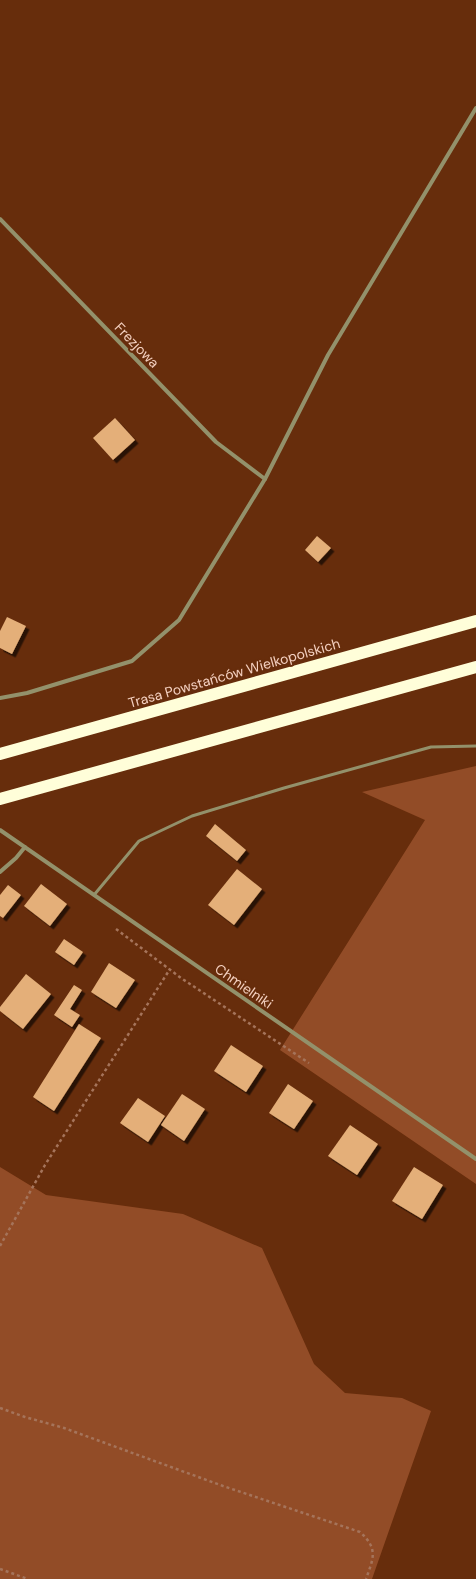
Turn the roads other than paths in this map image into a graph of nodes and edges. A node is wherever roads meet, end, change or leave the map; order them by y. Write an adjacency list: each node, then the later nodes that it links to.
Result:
1 (476, 108): 3 (street)
2 (0, 219): 3 (street, Frezjowa)
3 (265, 479): 6 (street)
4 (476, 621): 8 (highway, Trasa Powstańców Wielkopolskich)
5 (476, 667): 9 (highway)
6 (0, 698)
7 (476, 746): 13 (lane)
8 (0, 754)
9 (0, 799)
10 (0, 830): 11 (street, Chmielniki)
11 (25, 847): 12 (street); 13 (street, Chmielniki)
12 (0, 872)
13 (94, 895): 14 (street, Chmielniki)
14 (476, 1159)

